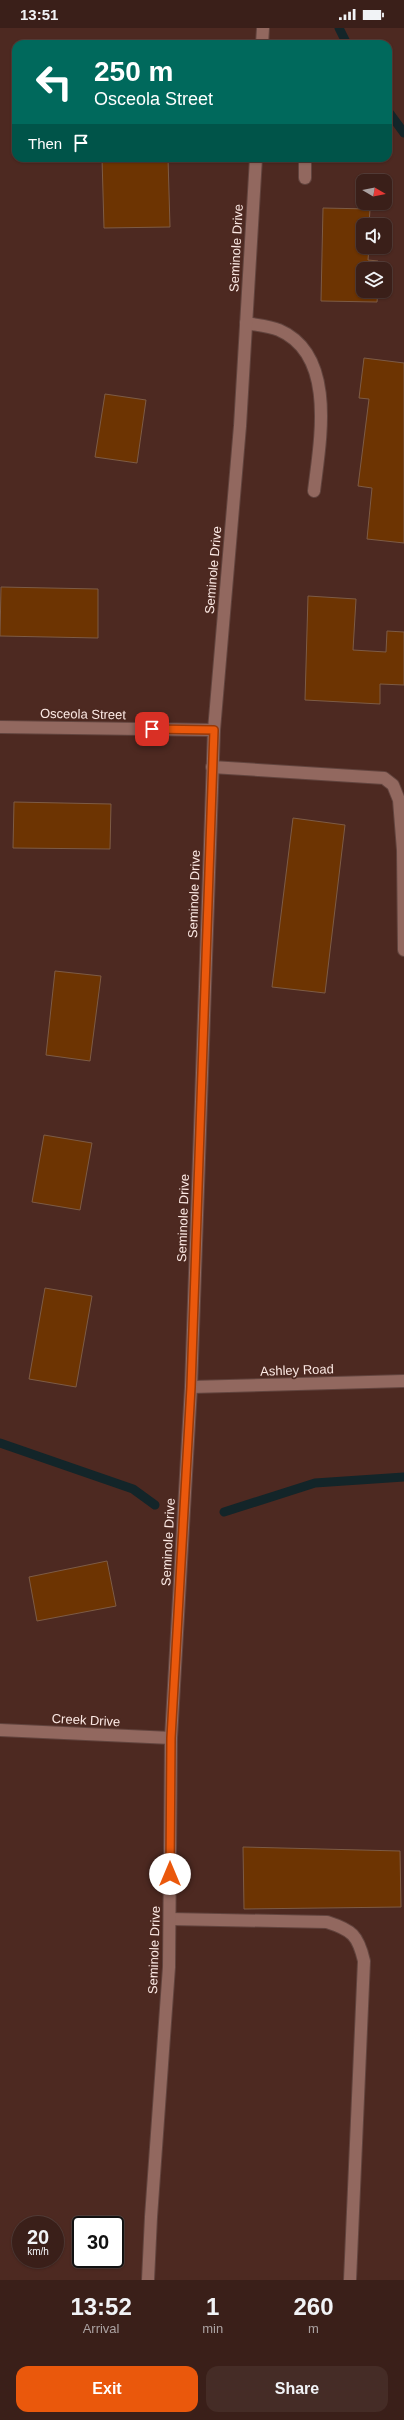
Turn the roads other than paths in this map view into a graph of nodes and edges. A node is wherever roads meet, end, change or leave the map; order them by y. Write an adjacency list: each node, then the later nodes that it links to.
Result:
1 (263, 28): 2 (street)
2 (262, 40)
3 (256, 162): 6 (street, Seminole Drive)
4 (305, 162): 5 (street)
5 (305, 178)
6 (246, 323): 7 (street); 9 (street, Seminole Drive)
7 (314, 491)
8 (0, 727): 9 (street, Osceola Street)
9 (214, 730): 10 (street, Seminole Drive)
10 (212, 767): 11 (street); 13 (street, Seminole Drive)
11 (404, 950)
12 (404, 1381): 13 (street, Ashley Road)
13 (191, 1387): 15 (street, Seminole Drive)
14 (0, 1730): 15 (street, Creek Drive)
15 (171, 1738): 16 (street, Seminole Drive)
16 (170, 1919): 17 (street, Seminole Drive); 18 (street)
17 (148, 2280)
18 (350, 2280)

